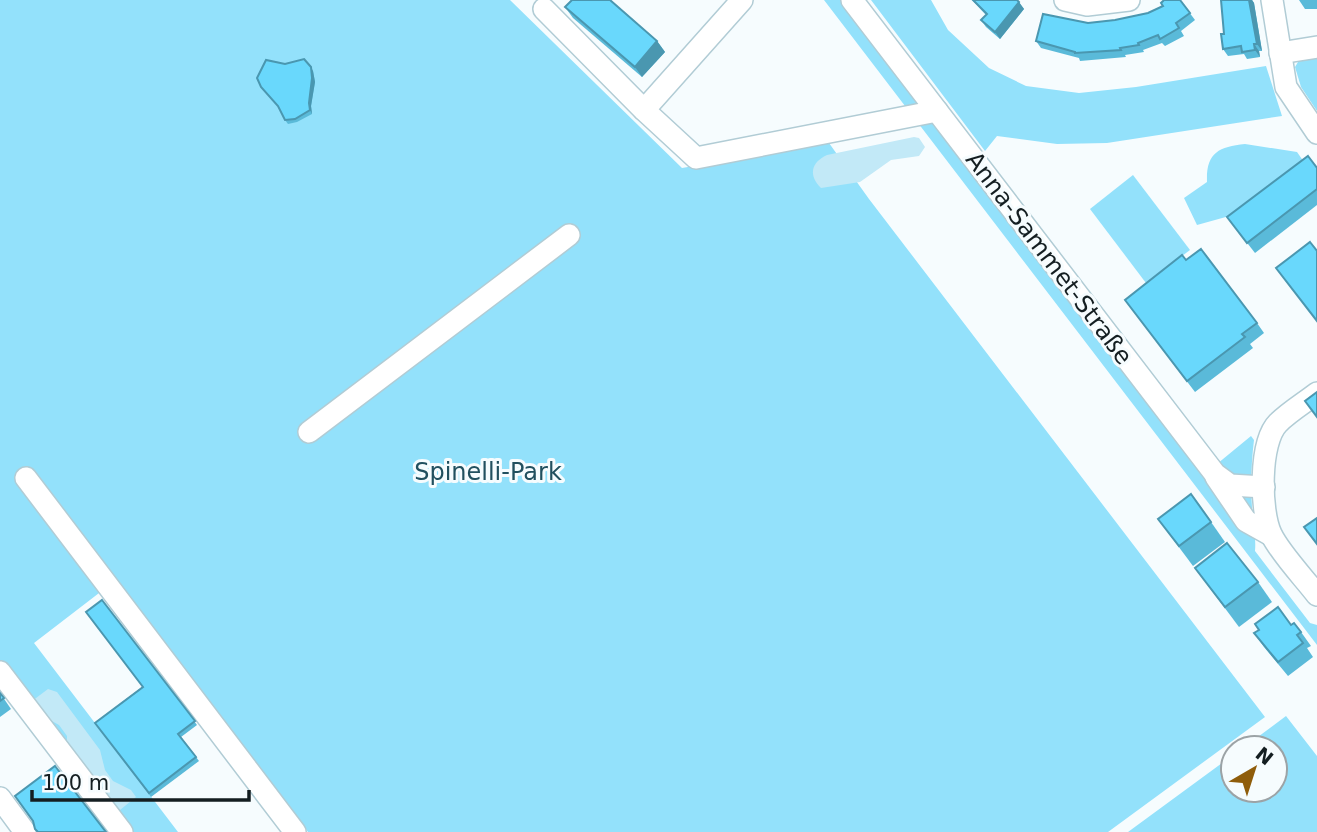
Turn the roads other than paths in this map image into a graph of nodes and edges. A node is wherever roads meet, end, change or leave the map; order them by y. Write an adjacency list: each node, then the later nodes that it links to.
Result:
1 (742, 0): 10 (street)
2 (852, 0): 11 (street, Anna-Sammet-Straße)
3 (1065, 0): 6 (street)
4 (1129, 0): 6 (street)
5 (1272, 0): 9 (street)
6 (1086, 2)
7 (544, 9): 10 (street)
8 (1317, 47): 9 (street)
9 (1280, 53): 12 (street)
10 (644, 110): 11 (street)
11 (929, 112): 16 (street, Anna-Sammet-Straße)
12 (1317, 134)
13 (569, 235): 15 (street)
14 (1317, 393): 18 (street)
15 (309, 432)
16 (1215, 474): 18 (street); 19 (street, Anna-Sammet-Straße)
17 (26, 478): 25 (street)
18 (1264, 487): 19 (street)
19 (1271, 535): 20 (street)
20 (1317, 595)
21 (0, 672): 24 (street)
22 (0, 798): 23 (street)
23 (25, 832)
24 (122, 832)
25 (295, 832)

